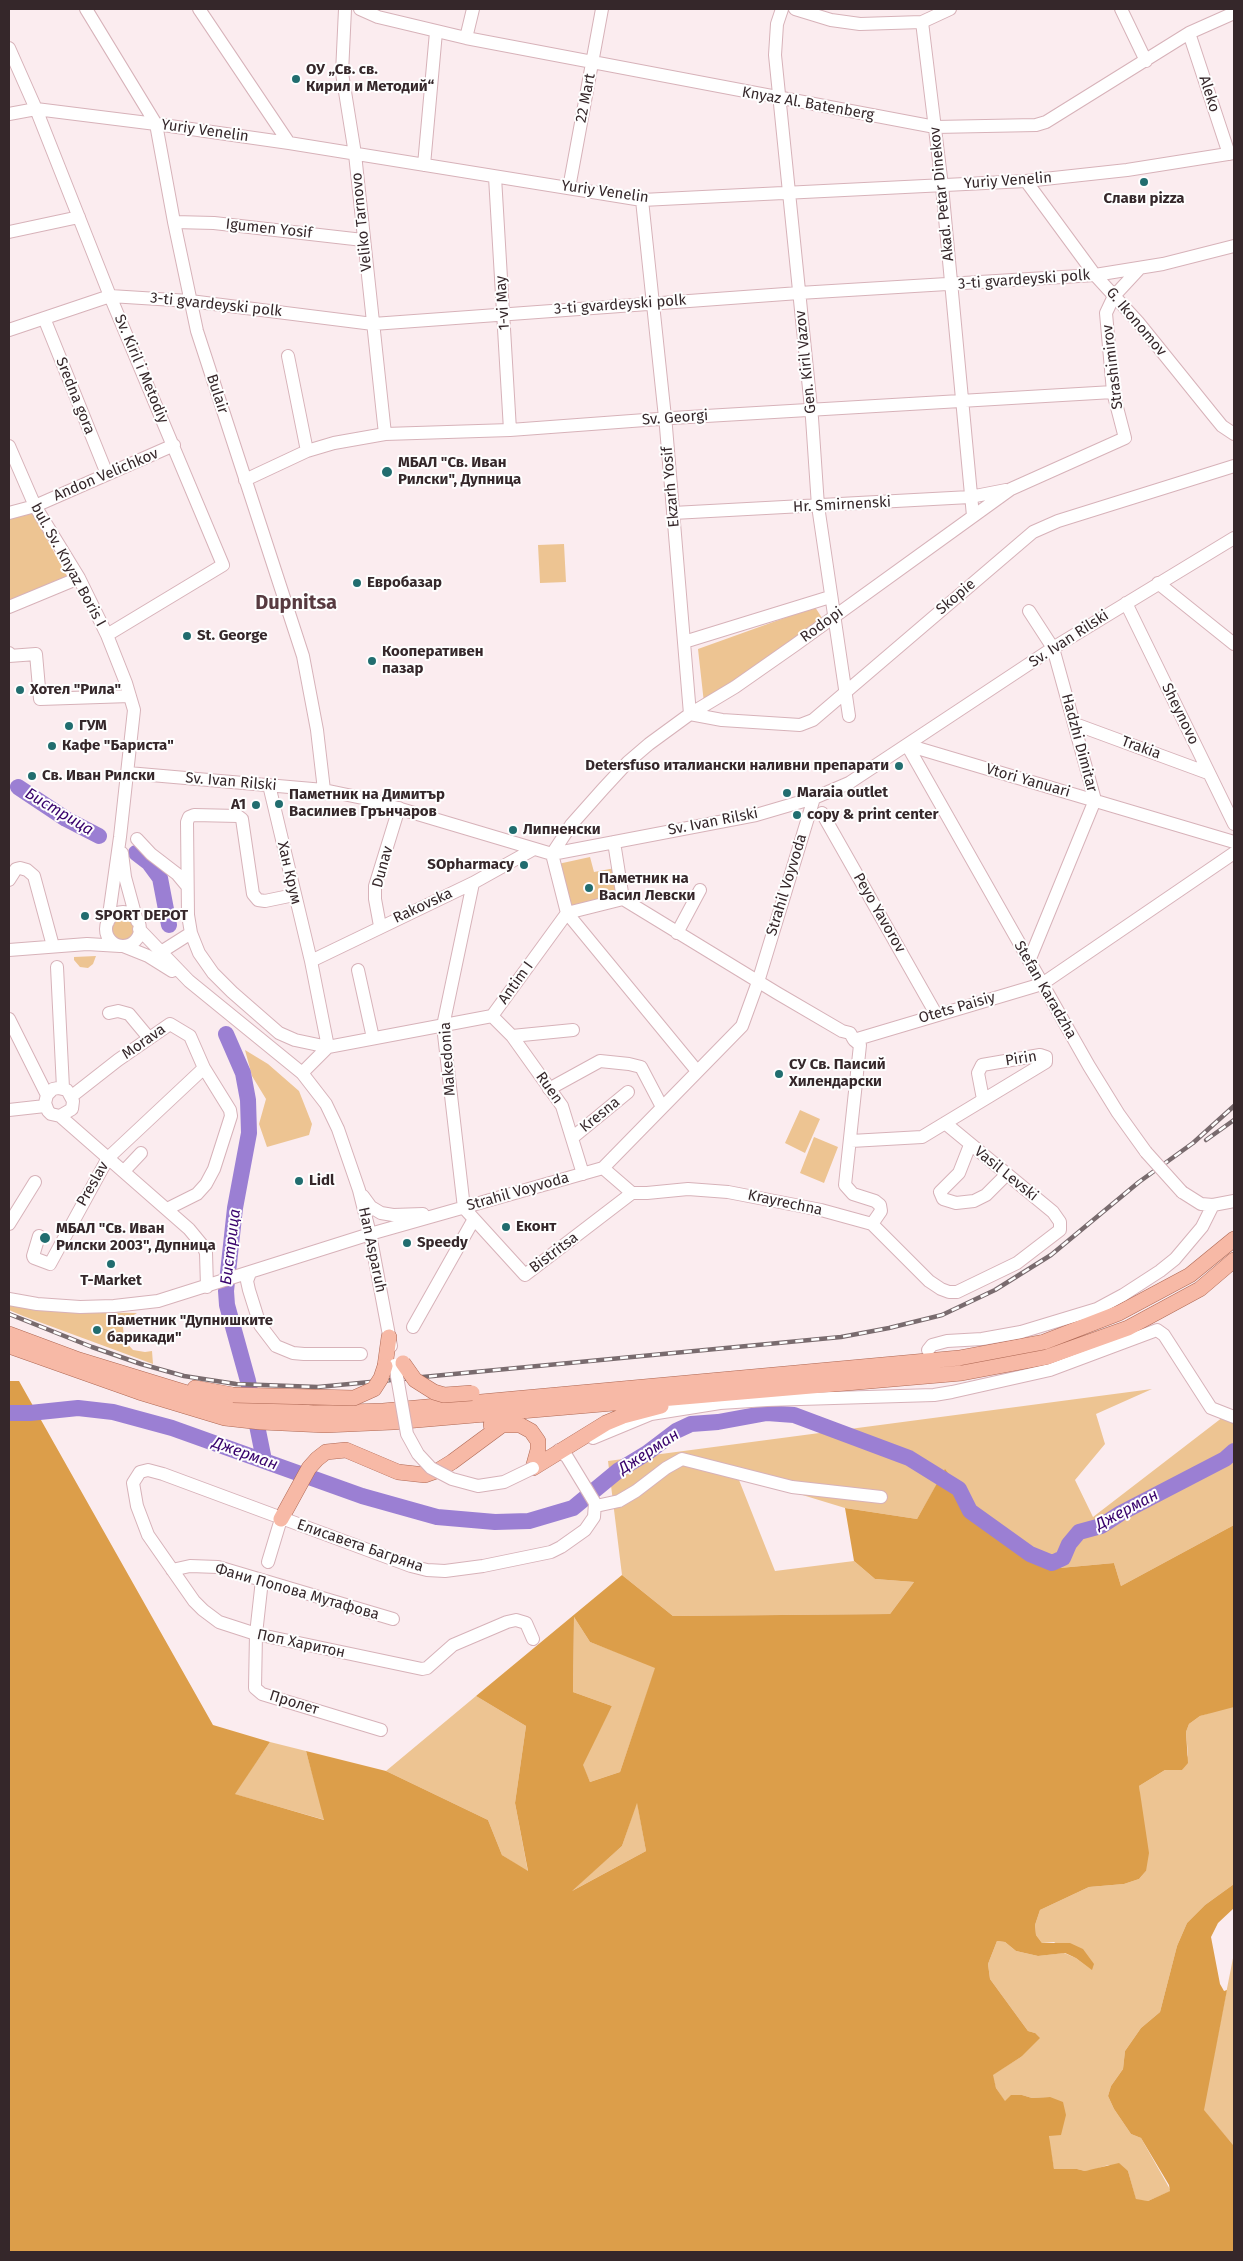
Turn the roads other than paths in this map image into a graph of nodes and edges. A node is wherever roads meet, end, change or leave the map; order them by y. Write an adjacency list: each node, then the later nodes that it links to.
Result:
1 (86, 9): 22 (street, Bulair)
2 (199, 9): 24 (street)
3 (345, 9): 26 (street, Veliko Tarnovo)
4 (360, 9): 13 (street, Knyaz Al. Batenberg)
5 (473, 9): 15 (street)
6 (602, 9): 18 (street, 22 Mart)
7 (782, 9): 19 (street, Gen. Kiril Vazov)
8 (795, 9): 12 (street)
9 (950, 9): 12 (street)
10 (1121, 9): 17 (street)
11 (1234, 13): 14 (street, Knyaz Al. Batenberg)
12 (922, 22): 23 (street, Akad. Petar Dinekov)
13 (436, 32): 15 (street, Knyaz Al. Batenberg); 27 (street)
14 (1190, 33): 17 (street, Knyaz Al. Batenberg); 25 (street, Aleko)
15 (466, 38): 18 (street, Knyaz Al. Batenberg)
16 (9, 48): 20 (street, Sv. Kiril i Metodiy)
17 (1146, 61): 23 (street, Knyaz Al. Batenberg)
18 (592, 63): 19 (street, Knyaz Al. Batenberg); 31 (street, 22 Mart)
19 (780, 99): 23 (street, Knyaz Al. Batenberg); 32 (street, Gen. Kiril Vazov)
20 (36, 109): 21 (street, Yuriy Venelin); 22 (street, Yuriy Venelin); 34 (street, Sv. Kiril i Metodiy)
21 (9, 114)
22 (156, 124): 24 (street, Yuriy Venelin); 35 (street, Bulair)
23 (935, 127): 30 (street, Akad. Petar Dinekov)
24 (288, 143): 26 (street, Yuriy Venelin)
25 (1232, 153): 29 (street, Yuriy Venelin)
26 (355, 154): 27 (street, Yuriy Venelin); 37 (street, Veliko Tarnovo)
27 (424, 165): 28 (street, Yuriy Venelin)
28 (495, 176): 31 (street, Yuriy Venelin); 47 (street, 1-vi May)
29 (1026, 181): 30 (street, Yuriy Venelin); 40 (street, G. Ikonomov)
30 (942, 186): 32 (street, Yuriy Venelin); 41 (street, Akad. Petar Dinekov)
31 (569, 188): 33 (street, Yuriy Venelin)
32 (789, 193): 33 (street, Yuriy Venelin); 42 (street, Gen. Kiril Vazov)
33 (642, 200): 46 (street, Ekzarh Yosif)
34 (79, 217): 36 (street); 43 (street, Sv. Kiril i Metodiy)
35 (174, 222): 37 (street, Igumen Yosif); 45 (street, Bulair)
36 (9, 232)
37 (363, 240): 49 (street, Veliko Tarnovo)
38 (1233, 250): 39 (street, 3-ti gvardeyski polk)
39 (1140, 268): 40 (street, 3-ti gvardeyski polk); 44 (street)
40 (1095, 275): 41 (street, 3-ti gvardeyski polk); 44 (street, G. Ikonomov)
41 (951, 285): 42 (street, 3-ti gvardeyski polk); 53 (street, Akad. Petar Dinekov)
42 (799, 293): 46 (street, 3-ti gvardeyski polk); 54 (street, Gen. Kiril Vazov)
43 (110, 296): 45 (street, 3-ti gvardeyski polk); 48 (street, 3-ti gvardeyski polk); 61 (street, Sv. Kiril i Metodiy)
44 (1114, 296): 52 (street, Strashimirov); 56 (street, G. Ikonomov)
45 (190, 301): 49 (street, 3-ti gvardeyski polk); 66 (street, Bulair)
46 (653, 303): 47 (street, 3-ti gvardeyski polk); 55 (street, Ekzarh Yosif)
47 (504, 314): 49 (street, 3-ti gvardeyski polk); 57 (street, 1-vi May)
48 (44, 318): 50 (street, 3-ti gvardeyski polk); 65 (street, Sredna gora)
49 (373, 324): 58 (street, Veliko Tarnovo)
50 (9, 330)
51 (288, 356): 63 (street)
52 (1113, 392): 53 (street, Sv. Georgi); 60 (street, Strashimirov)
53 (961, 401): 54 (street, Sv. Georgi); 68 (street, Akad. Petar Dinekov)
54 (810, 409): 55 (street, Sv. Georgi); 70 (street, Gen. Kiril Vazov)
55 (665, 418): 57 (street, Sv. Georgi); 72 (street, Ekzarh Yosif)
56 (1228, 425): 59 (street, G. Ikonomov)
57 (510, 430): 58 (street, Sv. Georgi)
58 (385, 434): 63 (street, Sv. Georgi)
59 (1234, 434)
60 (1125, 438): 67 (street, Rodopi)
61 (174, 445): 65 (street, Andon Velichkov); 82 (street, Sv. Kiril i Metodiy)
62 (9, 446): 69 (street, bul. Sv. Knyaz Boris I)
63 (307, 451): 66 (street, Sv. Georgi)
64 (1234, 466): 87 (street, Skopie)
65 (107, 474): 69 (street, Andon Velichkov)
66 (246, 480): 96 (street, Bulair)
67 (1011, 488): 68 (street, Hr. Smirnenski); 73 (street, Rodopi)
68 (970, 497): 70 (street, Hr. Smirnenski); 73 (street, Akad. Petar Dinekov)
69 (35, 506): 71 (street, Andon Velichkov); 75 (street, bul. Sv. Knyaz Boris I)
70 (818, 506): 72 (street, Hr. Smirnenski); 77 (street, Gen. Kiril Vazov)
71 (9, 513)
72 (672, 513): 83 (street, Ekzarh Yosif)
73 (973, 516): 81 (street, Rodopi)
74 (1234, 538): 76 (street, Sv. Ivan Rilski)
75 (79, 578): 79 (street); 82 (street, bul. Sv. Knyaz Boris I)
76 (1158, 583): 78 (street, Sv. Ivan Rilski); 84 (street)
77 (830, 598): 81 (street, Gen. Kiril Vazov); 83 (street)
78 (1126, 602): 85 (street, Sv. Ivan Rilski); 94 (street, Sheynovo)
79 (9, 607)
80 (1030, 611): 85 (street, Hadzhi Dimitar)
81 (833, 617): 87 (street, Gen. Kiril Vazov); 89 (street, Rodopi)
82 (107, 635): 88 (street, bul. Sv. Knyaz Boris I)
83 (684, 642): 89 (street, Ekzarh Yosif)
84 (1234, 644)
85 (1053, 648): 91 (street, Hadzhi Dimitar); 92 (street, Sv. Ivan Rilski)
86 (9, 653): 88 (street)
87 (844, 692): 89 (street, Skopie); 90 (street, Gen. Kiril Vazov)
88 (130, 696): 93 (street, bul. Sv. Knyaz Boris I)
89 (690, 714): 108 (street, Rodopi)
90 (849, 716)
91 (1074, 724): 94 (street, Trakia); 98 (street, Hadzhi Dimitar)
92 (907, 745): 97 (street, Sv. Ivan Rilski); 98 (street, Vtori Yanuari); 127 (street, Stefan Karadzha)
93 (128, 773): 95 (street, Sv. Ivan Rilski); 102 (street, Han Asparuh)
94 (1208, 773): 101 (street, Sheynovo)
95 (269, 785): 96 (street, Sv. Ivan Rilski); 113 (street, Хан Крум)
96 (324, 790): 99 (street, Sv. Ivan Rilski)
97 (814, 798): 104 (street, Sv. Ivan Rilski); 131 (street, Strahil Voyvoda)
98 (1095, 800): 105 (street, Vtori Yanuari); 127 (street, Hadzhi Dimitar)
99 (399, 808): 106 (street, Sv. Ivan Rilski); 118 (street, Dunav)
100 (822, 812): 136 (street, Peyo Yavorov)
101 (1234, 824)
102 (120, 837): 116 (street, Han Asparuh); 117 (street, Han Asparuh)
103 (137, 839): 111 (street)
104 (614, 842): 108 (street, Sv. Ivan Rilski); 114 (street)
105 (1234, 842)
106 (534, 849): 108 (street, Sv. Ivan Rilski); 110 (street, Rakovska)
107 (1234, 853): 132 (street, Otets Paisiy)
108 (552, 854): 115 (street)
109 (9, 880): 122 (street)
110 (473, 883): 118 (street, Rakovska); 139 (street, Makedonia)
111 (187, 886): 113 (street); 120 (street)
112 (700, 890): 119 (street)
113 (294, 895): 126 (street, Хан Крум)
114 (623, 899): 115 (street); 119 (street)
115 (567, 913): 137 (street, Antim I); 147 (street)
116 (138, 925): 117 (street); 123 (street); 124 (street, Han Asparuh)
117 (107, 926): 121 (street); 123 (street)
118 (380, 926): 126 (street, Rakovska)
119 (677, 933): 131 (street)
120 (188, 934): 124 (street); 145 (street)
121 (86, 944): 122 (street); 123 (street)
122 (53, 946): 125 (street)
123 (122, 946): 130 (street, Han Asparuh)
124 (166, 949): 130 (street, Han Asparuh)
125 (9, 950)
126 (311, 961): 145 (street, Хан Крум)
127 (1029, 961): 132 (street, Stefan Karadzha)
128 (57, 967): 150 (street)
129 (358, 970): 143 (street)
130 (189, 981): 148 (street, Han Asparuh)
131 (758, 982): 133 (street); 134 (street, Strahil Voyvoda)
132 (1042, 984): 136 (street, Otets Paisiy); 171 (street, Stefan Karadzha, bridge)
133 (777, 993): 134 (street); 144 (street)
134 (750, 1004): 147 (street, Strahil Voyvoda)
135 (109, 1013): 142 (street)
136 (936, 1014): 144 (street, Otets Paisiy)
137 (492, 1016): 139 (street, Antim I); 141 (street, Ruen)
138 (9, 1019): 153 (street)
139 (443, 1026): 143 (street, Antim I); 173 (street, Makedonia)
140 (573, 1030): 141 (street)
141 (512, 1036): 149 (street, Ruen)
142 (149, 1038): 146 (street, Morava); 150 (street, Morava)
143 (373, 1038): 145 (street, Antim I)
144 (854, 1040): 159 (street)
145 (328, 1047): 148 (street)
146 (204, 1068): 162 (street, Preslav); 172 (street)
147 (697, 1071): 154 (street, Strahil Voyvoda)
148 (302, 1073): 168 (street, Han Asparuh)
149 (549, 1089): 154 (street); 158 (street, Ruen)
150 (68, 1092): 153 (street); 156 (street)
151 (628, 1092): 158 (street, Kresna)
152 (983, 1099): 152 (street, Pirin); 157 (street, Pirin)
153 (46, 1101): 155 (street); 156 (street)
154 (662, 1107): 163 (street, Strahil Voyvoda)
155 (9, 1110)
156 (60, 1116): 162 (street)
157 (944, 1123): 159 (street, Pirin); 160 (street, Vasil Levski)
158 (572, 1138): 165 (street, Ruen)
159 (851, 1141): 177 (street)
160 (970, 1145): 166 (street, Vasil Levski); 166 (street)
161 (141, 1153): 164 (street)
162 (108, 1158): 164 (street); 179 (street, Preslav)
163 (603, 1168): 165 (street, Strahil Voyvoda); 169 (street)
164 (124, 1171): 172 (street)
165 (583, 1174): 173 (street, Strahil Voyvoda)
166 (1006, 1175): 184 (street, Vasil Levski)
167 (36, 1182): 176 (street)
168 (359, 1190): 174 (street); 178 (street, Han Asparuh)
169 (632, 1193): 175 (street, Bistritsa); 177 (street, Krayrechna)
170 (1234, 1201): 171 (street)
171 (1213, 1205): 190 (street)
172 (167, 1208): 183 (street)
173 (464, 1208): 174 (street, Strahil Voyvoda); 175 (street, Bistritsa)
174 (445, 1212): 178 (street, Strahil Voyvoda)
175 (474, 1219): 186 (street)
176 (9, 1224)
177 (872, 1224): 184 (street, Krayrechna)
178 (370, 1234): 182 (street, Strahil Voyvoda); 188 (street, Han Asparuh)
179 (39, 1236)
180 (1234, 1239): 193 (main road)
181 (1234, 1260): 194 (main road)
182 (245, 1274): 183 (street, Strahil Voyvoda); 191 (street)
183 (214, 1285): 185 (street, Strahil Voyvoda)
184 (949, 1292)
185 (9, 1298)
186 (413, 1327)
187 (9, 1334): 195 (main road)
188 (389, 1338): 192 (main road)
189 (9, 1346): 195 (main road)
190 (928, 1350)
191 (361, 1354)
192 (394, 1365): 193 (main road, bridge); 195 (main road, bridge); 202 (street, bridge)
193 (892, 1365): 197 (main road)
194 (702, 1395): 198 (main road); 201 (main road)
195 (235, 1407): 197 (main road)
196 (1228, 1415): 201 (street)
197 (261, 1416): 198 (main road)
198 (354, 1425): 199 (main road)
199 (502, 1425): 200 (main road); 206 (main road)
200 (538, 1441): 201 (main road); 202 (main road)
201 (566, 1458): 202 (main road); 205 (street)
202 (532, 1468)
203 (135, 1477): 206 (street, Елисавета Багряна); 208 (street, Поп Харитон)
204 (882, 1497): 205 (street)
205 (595, 1504): 206 (street, Елисавета Багряна)
206 (281, 1519): 207 (street)
207 (268, 1562)
208 (172, 1570): 209 (street, Фани Попова Мутафова); 211 (street, Поп Харитон)
209 (262, 1580): 210 (street, Фани Попова Мутафова); 211 (street, Пролет)
210 (393, 1619)
211 (256, 1634): 212 (street, Поп Харитон); 213 (street, Пролет)
212 (533, 1639)
213 (381, 1730)

